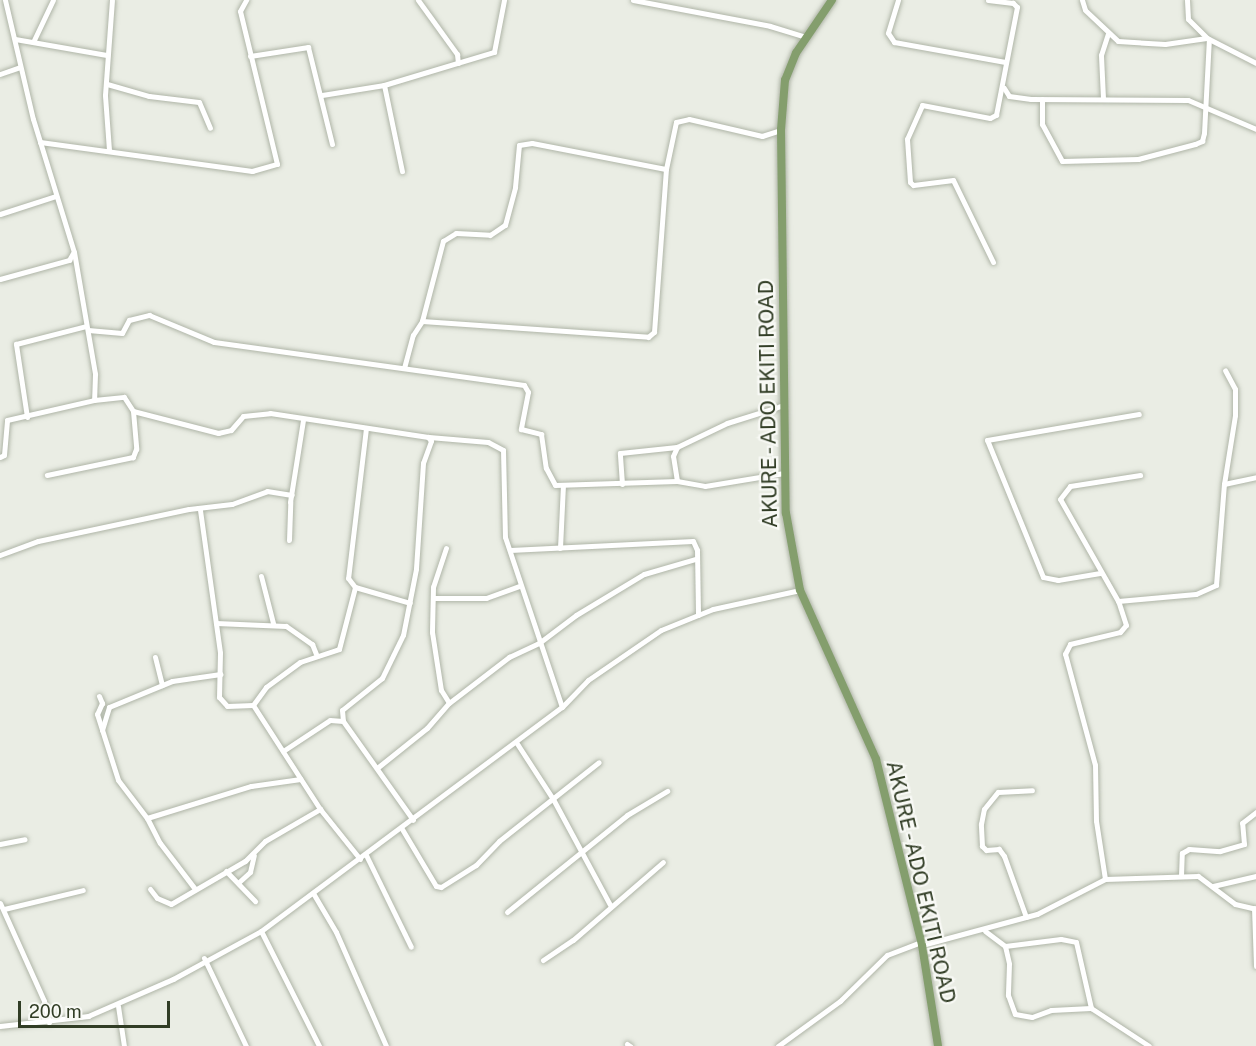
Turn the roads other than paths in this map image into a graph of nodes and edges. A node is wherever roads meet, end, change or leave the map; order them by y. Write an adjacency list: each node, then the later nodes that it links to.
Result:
1 (5, 0): 14 (street)
2 (53, 0): 20 (street)
3 (112, 0): 21 (street)
4 (243, 0): 22 (street)
5 (418, 0): 24 (street)
6 (504, 0): 24 (street)
7 (633, 0): 17 (street)
8 (832, 0): 17 (main road, AKURE - ADO EKITI ROAD)
9 (898, 0): 23 (street)
10 (988, 0): 13 (street)
11 (1082, 0): 16 (street)
12 (1187, 0): 19 (street)
13 (1013, 1): 23 (street)
14 (8, 12): 15 (street); 18 (street)
15 (0, 13)
16 (1108, 34): 19 (street); 32 (street)
17 (806, 37): 37 (main road, AKURE - ADO EKITI ROAD)
18 (15, 39): 20 (street); 26 (street)
19 (1208, 39): 25 (street); 34 (street)
20 (34, 40): 21 (street)
21 (107, 56): 28 (street)
22 (250, 56): 31 (street); 40 (street)
23 (1005, 62): 30 (street)
24 (459, 63): 29 (street)
25 (1256, 63)
26 (20, 67): 27 (street); 38 (street)
27 (0, 74)
28 (107, 84): 35 (street); 40 (street)
29 (384, 86): 31 (street); 42 (street)
30 (1004, 88): 33 (street); 46 (street)
31 (322, 95): 39 (street)
32 (1103, 98): 33 (street); 34 (street)
33 (1042, 99): 34 (street)
34 (1207, 105): 36 (street)
35 (210, 128)
36 (1256, 129)
37 (781, 130): 41 (street); 53 (main road, AKURE - ADO EKITI ROAD)
38 (40, 142): 40 (street); 43 (street)
39 (332, 144)
40 (109, 150)
41 (666, 169): 48 (street); 48 (street)
42 (402, 171)
43 (56, 196): 44 (street); 45 (street)
44 (0, 211)
45 (74, 252): 47 (street); 49 (street)
46 (993, 262)
47 (0, 279)
48 (422, 321): 50 (street)
49 (87, 328): 50 (street); 52 (street); 56 (street)
50 (404, 368): 69 (street)
51 (1225, 370): 68 (street)
52 (94, 400): 54 (street); 56 (street)
53 (784, 405): 60 (street); 62 (main road, AKURE - ADO EKITI ROAD)
54 (133, 411): 57 (street); 63 (street)
55 (1139, 414): 78 (street)
56 (27, 417): 61 (street)
57 (303, 420): 58 (street); 70 (street)
58 (366, 428): 59 (street); 81 (street)
59 (428, 437): 75 (street); 85 (street)
60 (676, 447): 66 (street); 67 (street)
61 (0, 457)
62 (784, 473): 66 (street); 82 (main road, AKURE - ADO EKITI ROAD)
63 (47, 475)
64 (1140, 476): 78 (street)
65 (1256, 477): 68 (street)
66 (677, 481): 67 (street)
67 (622, 484): 69 (street)
68 (1224, 484): 84 (street)
69 (563, 485): 74 (street)
70 (291, 495): 71 (street); 72 (street)
71 (200, 510): 76 (street); 87 (street)
72 (290, 540)
73 (446, 548): 83 (street)
74 (560, 548): 75 (street); 77 (street)
75 (510, 550): 80 (street)
76 (0, 555)
77 (695, 559): 86 (street); 89 (street)
78 (1100, 573): 84 (street)
79 (261, 576): 88 (street)
80 (519, 586): 83 (street); 89 (street)
81 (356, 587): 85 (street); 90 (street)
82 (800, 590): 86 (street); 138 (main road, AKURE - ADO EKITI ROAD)
83 (433, 598): 95 (street)
84 (1118, 601): 122 (street)
85 (410, 603): 98 (street)
86 (698, 615): 97 (street)
87 (216, 623): 88 (street); 92 (street)
88 (273, 623): 90 (street)
89 (539, 643): 95 (street); 97 (street)
90 (316, 654): 96 (street)
91 (155, 657): 93 (street)
92 (221, 674): 93 (street); 96 (street)
93 (162, 685): 99 (street)
94 (99, 696): 99 (street)
95 (449, 703): 103 (street)
96 (253, 705): 101 (street)
97 (562, 707): 100 (street)
98 (343, 721): 101 (street); 103 (street)
99 (102, 730): 110 (street)
100 (516, 742): 107 (street); 111 (street)
101 (283, 751): 104 (street)
102 (599, 762): 107 (street)
103 (378, 768): 111 (street)
104 (301, 779): 108 (street); 110 (street)
105 (1032, 790): 135 (street)
106 (667, 791): 115 (street)
107 (553, 799): 112 (street); 115 (street)
108 (320, 809): 116 (street); 117 (street)
109 (1256, 812): 120 (street)
110 (147, 818): 126 (street)
111 (413, 820): 112 (street)
112 (402, 829): 117 (street)
113 (25, 839): 114 (street)
114 (0, 844)
115 (581, 852): 131 (street); 134 (street)
116 (254, 855): 119 (street); 123 (street)
117 (363, 857): 128 (street); 140 (street)
118 (663, 862): 131 (street)
119 (226, 871): 123 (street); 126 (street)
120 (1181, 876): 122 (street); 124 (street)
121 (1256, 876): 124 (street)
122 (1105, 879): 135 (street)
123 (239, 882): 129 (street)
124 (1213, 886): 132 (street)
125 (150, 889): 126 (street)
126 (195, 889)
127 (83, 890): 133 (street)
128 (313, 893): 136 (street); 151 (street)
129 (255, 901)
130 (0, 903): 133 (street)
131 (610, 905): 142 (street)
132 (1255, 908): 143 (street)
133 (4, 909): 146 (street)
134 (507, 912)
135 (1026, 917): 137 (street)
136 (261, 931): 141 (street); 150 (street)
137 (985, 931): 138 (street); 139 (street)
138 (920, 944): 152 (street); 153 (main road, AKURE - ADO EKITI ROAD)
139 (1005, 946): 145 (street); 145 (street)
140 (411, 947)
141 (204, 958): 144 (street); 149 (street)
142 (543, 960)
143 (1256, 966)
144 (118, 1006): 146 (street); 148 (street)
145 (1091, 1008): 154 (street)
146 (48, 1022): 147 (street)
147 (0, 1026)
148 (124, 1046)
149 (246, 1046)
150 (319, 1046)
151 (386, 1046)
152 (778, 1046)
153 (938, 1046)
154 (1149, 1046)

